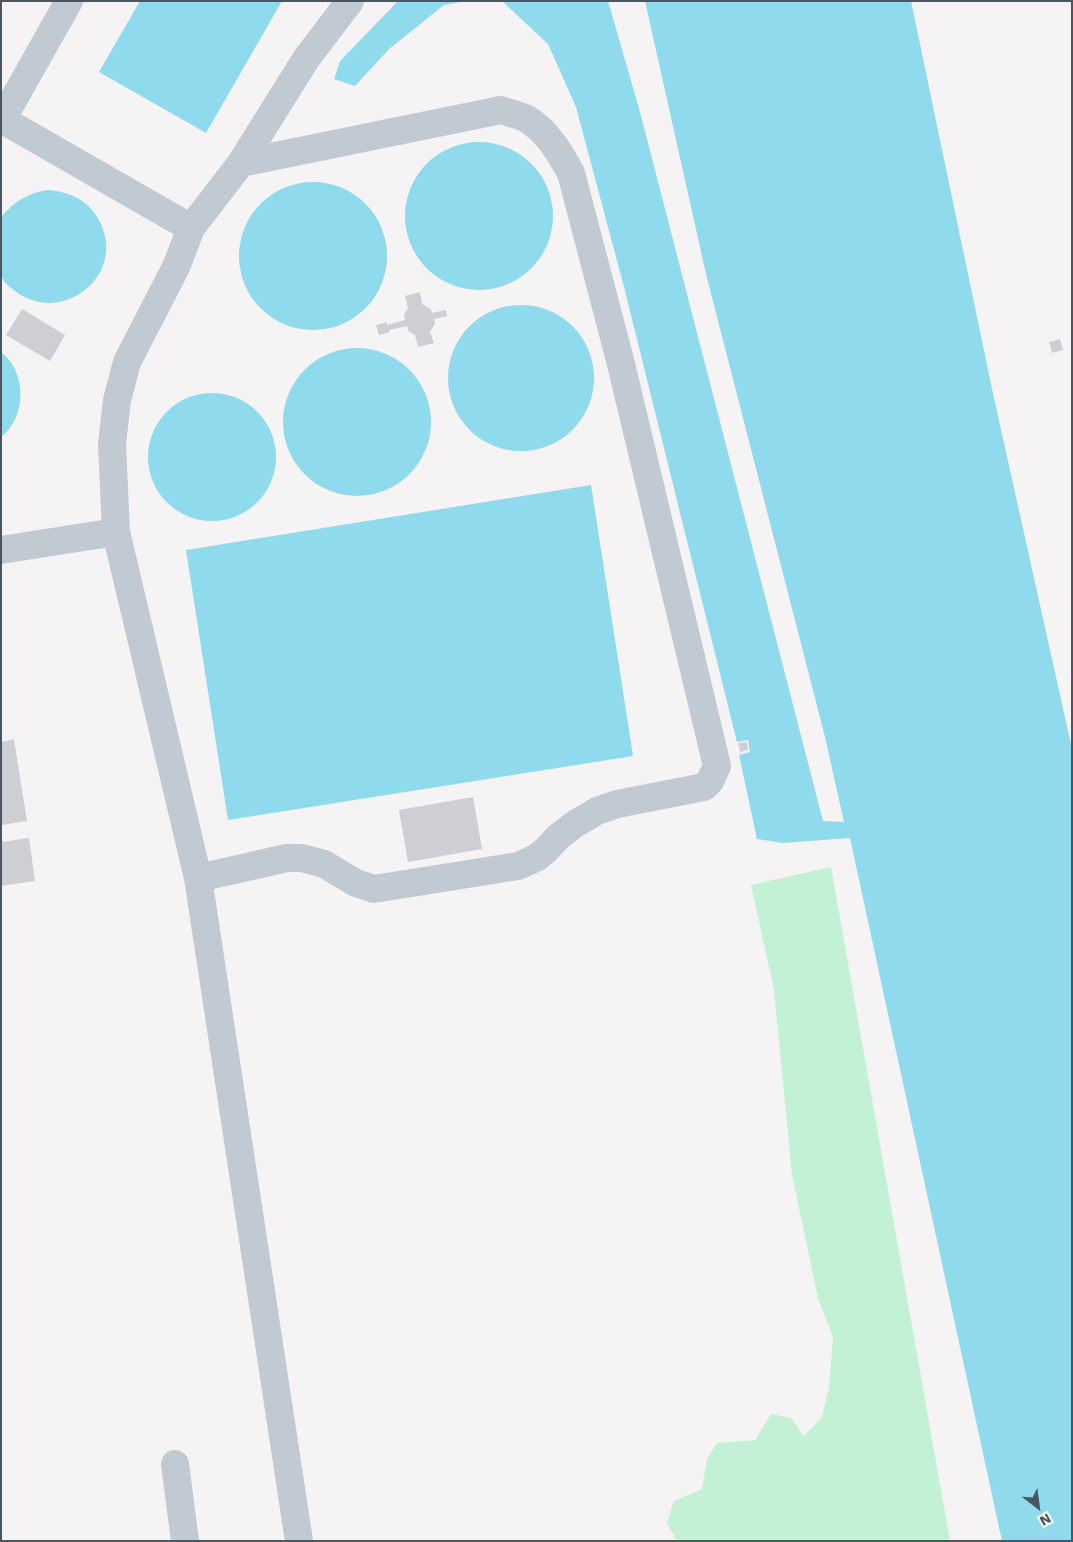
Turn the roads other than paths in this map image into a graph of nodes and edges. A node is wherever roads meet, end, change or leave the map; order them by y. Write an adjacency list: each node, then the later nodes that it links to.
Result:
1 (69, 1): 3 (lane)
2 (350, 1): 4 (lane)
3 (2, 120): 5 (lane)
4 (241, 163): 5 (lane); 8 (lane)
5 (191, 228): 6 (lane)
6 (116, 532): 7 (lane); 8 (lane)
7 (1, 550)
8 (198, 878): 11 (lane)
9 (175, 1464): 10 (lane)
10 (185, 1541)
11 (298, 1541)

